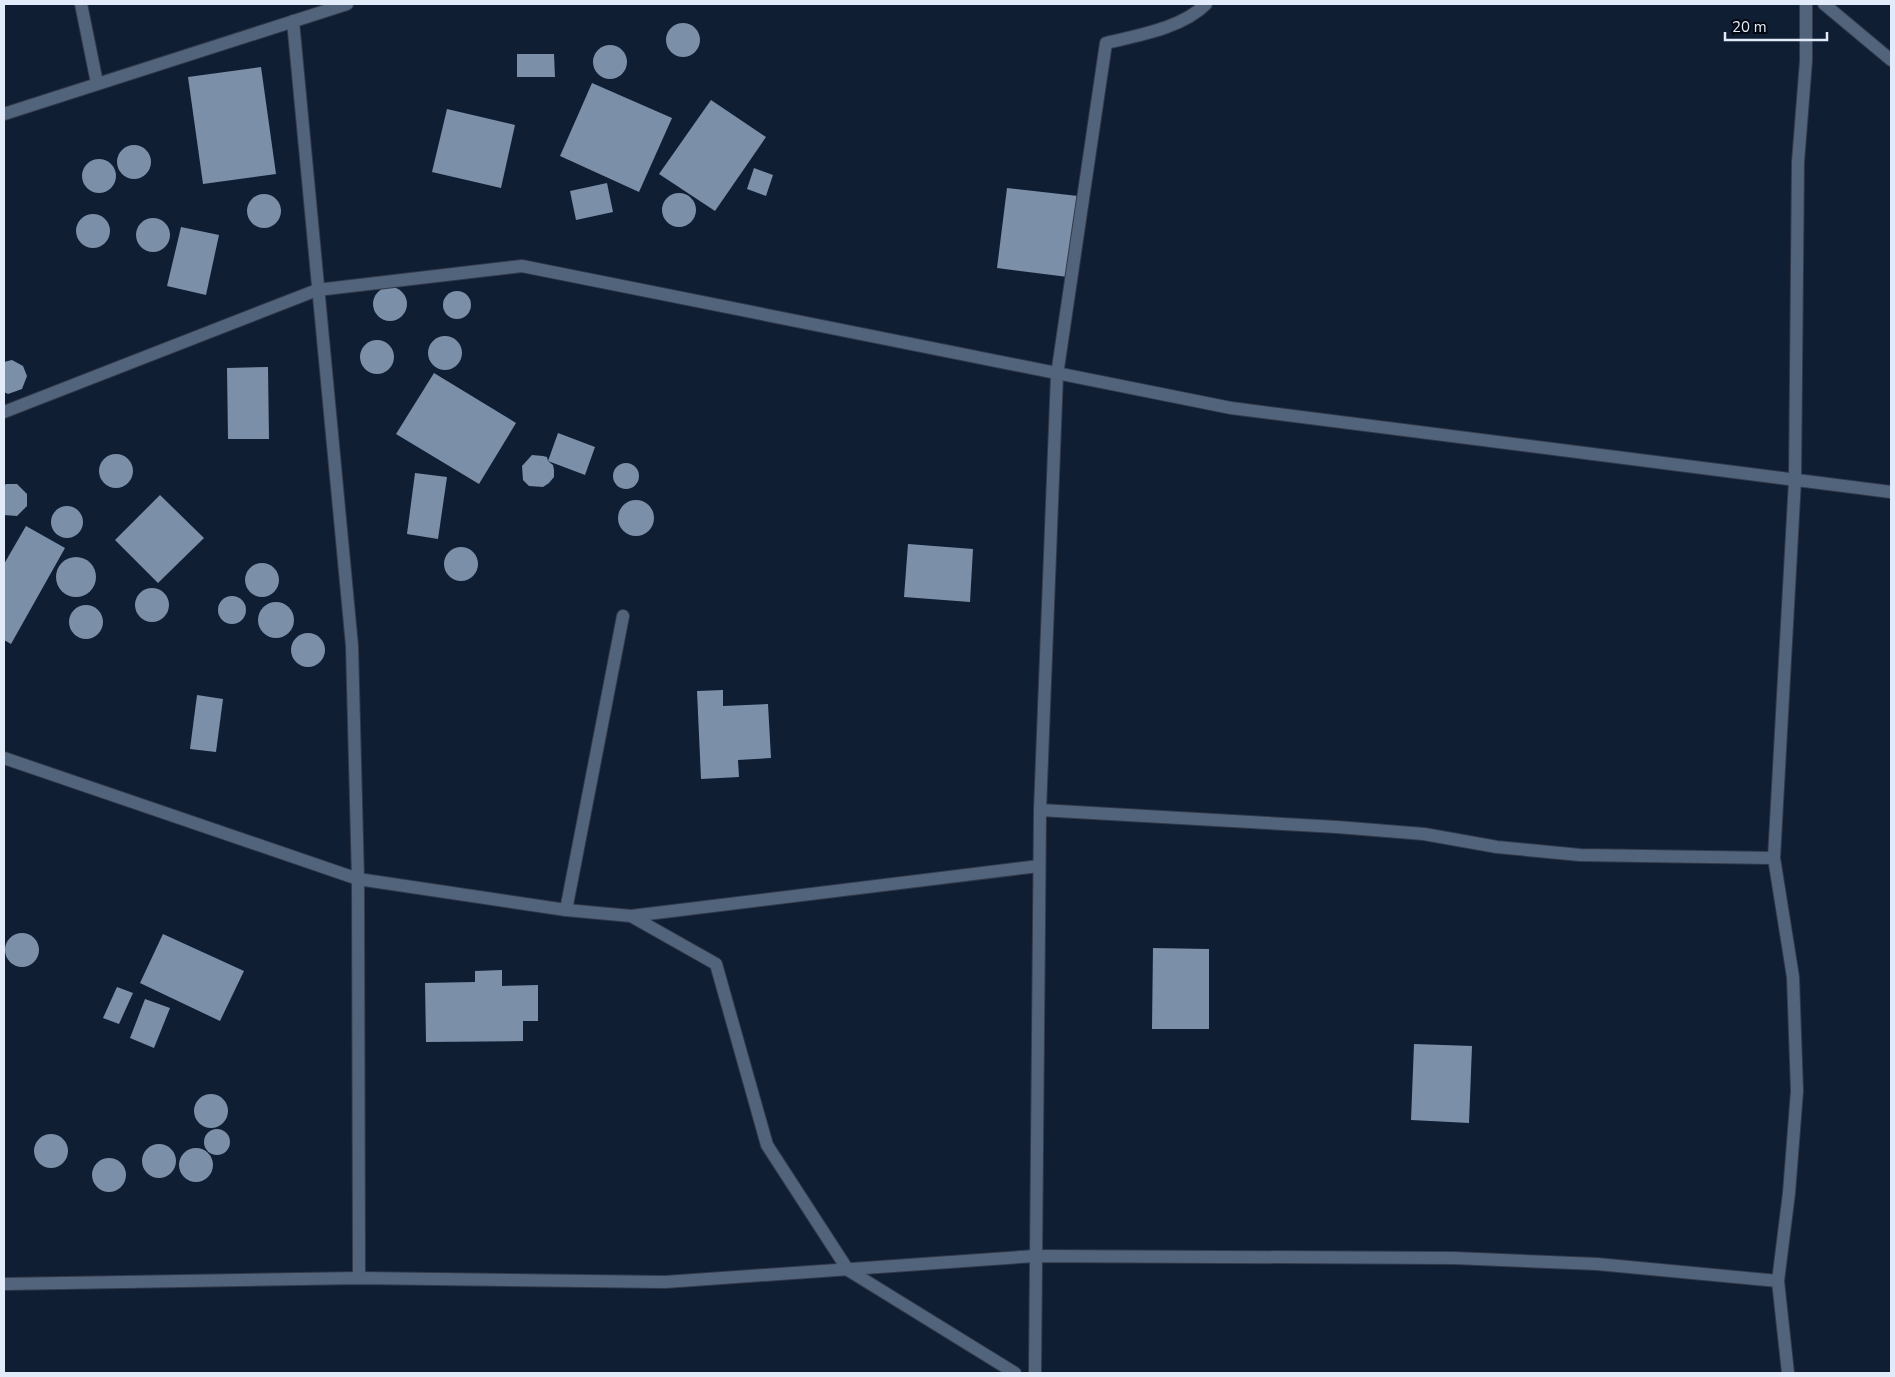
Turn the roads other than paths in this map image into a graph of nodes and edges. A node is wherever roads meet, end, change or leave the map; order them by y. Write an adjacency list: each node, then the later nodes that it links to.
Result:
1 (81, 4): 8 (street)
2 (347, 4): 6 (street)
3 (1206, 4): 11 (street)
4 (1806, 4): 13 (street)
5 (1824, 4): 7 (street)
6 (293, 21): 8 (street); 10 (street)
7 (1891, 60)
8 (97, 83): 9 (street)
9 (4, 114)
10 (317, 290): 11 (street); 12 (street); 20 (street)
11 (1057, 375): 13 (street); 17 (street)
12 (4, 412)
13 (1795, 480): 14 (street); 18 (street)
14 (1891, 492)
15 (623, 616): 21 (street)
16 (4, 758): 20 (street)
17 (1040, 810): 18 (street); 19 (street)
18 (1774, 858): 26 (street)
19 (1040, 866): 22 (street); 23 (street)
20 (358, 879): 21 (street); 25 (street)
21 (566, 910): 22 (street)
22 (631, 916): 24 (street)
23 (1035, 1256): 24 (street); 26 (street); 29 (street)
24 (848, 1270): 25 (street); 28 (street)
25 (359, 1278): 27 (street)
26 (1778, 1281): 30 (street)
27 (4, 1284)
28 (1015, 1373)
29 (1035, 1373)
30 (1788, 1373)

